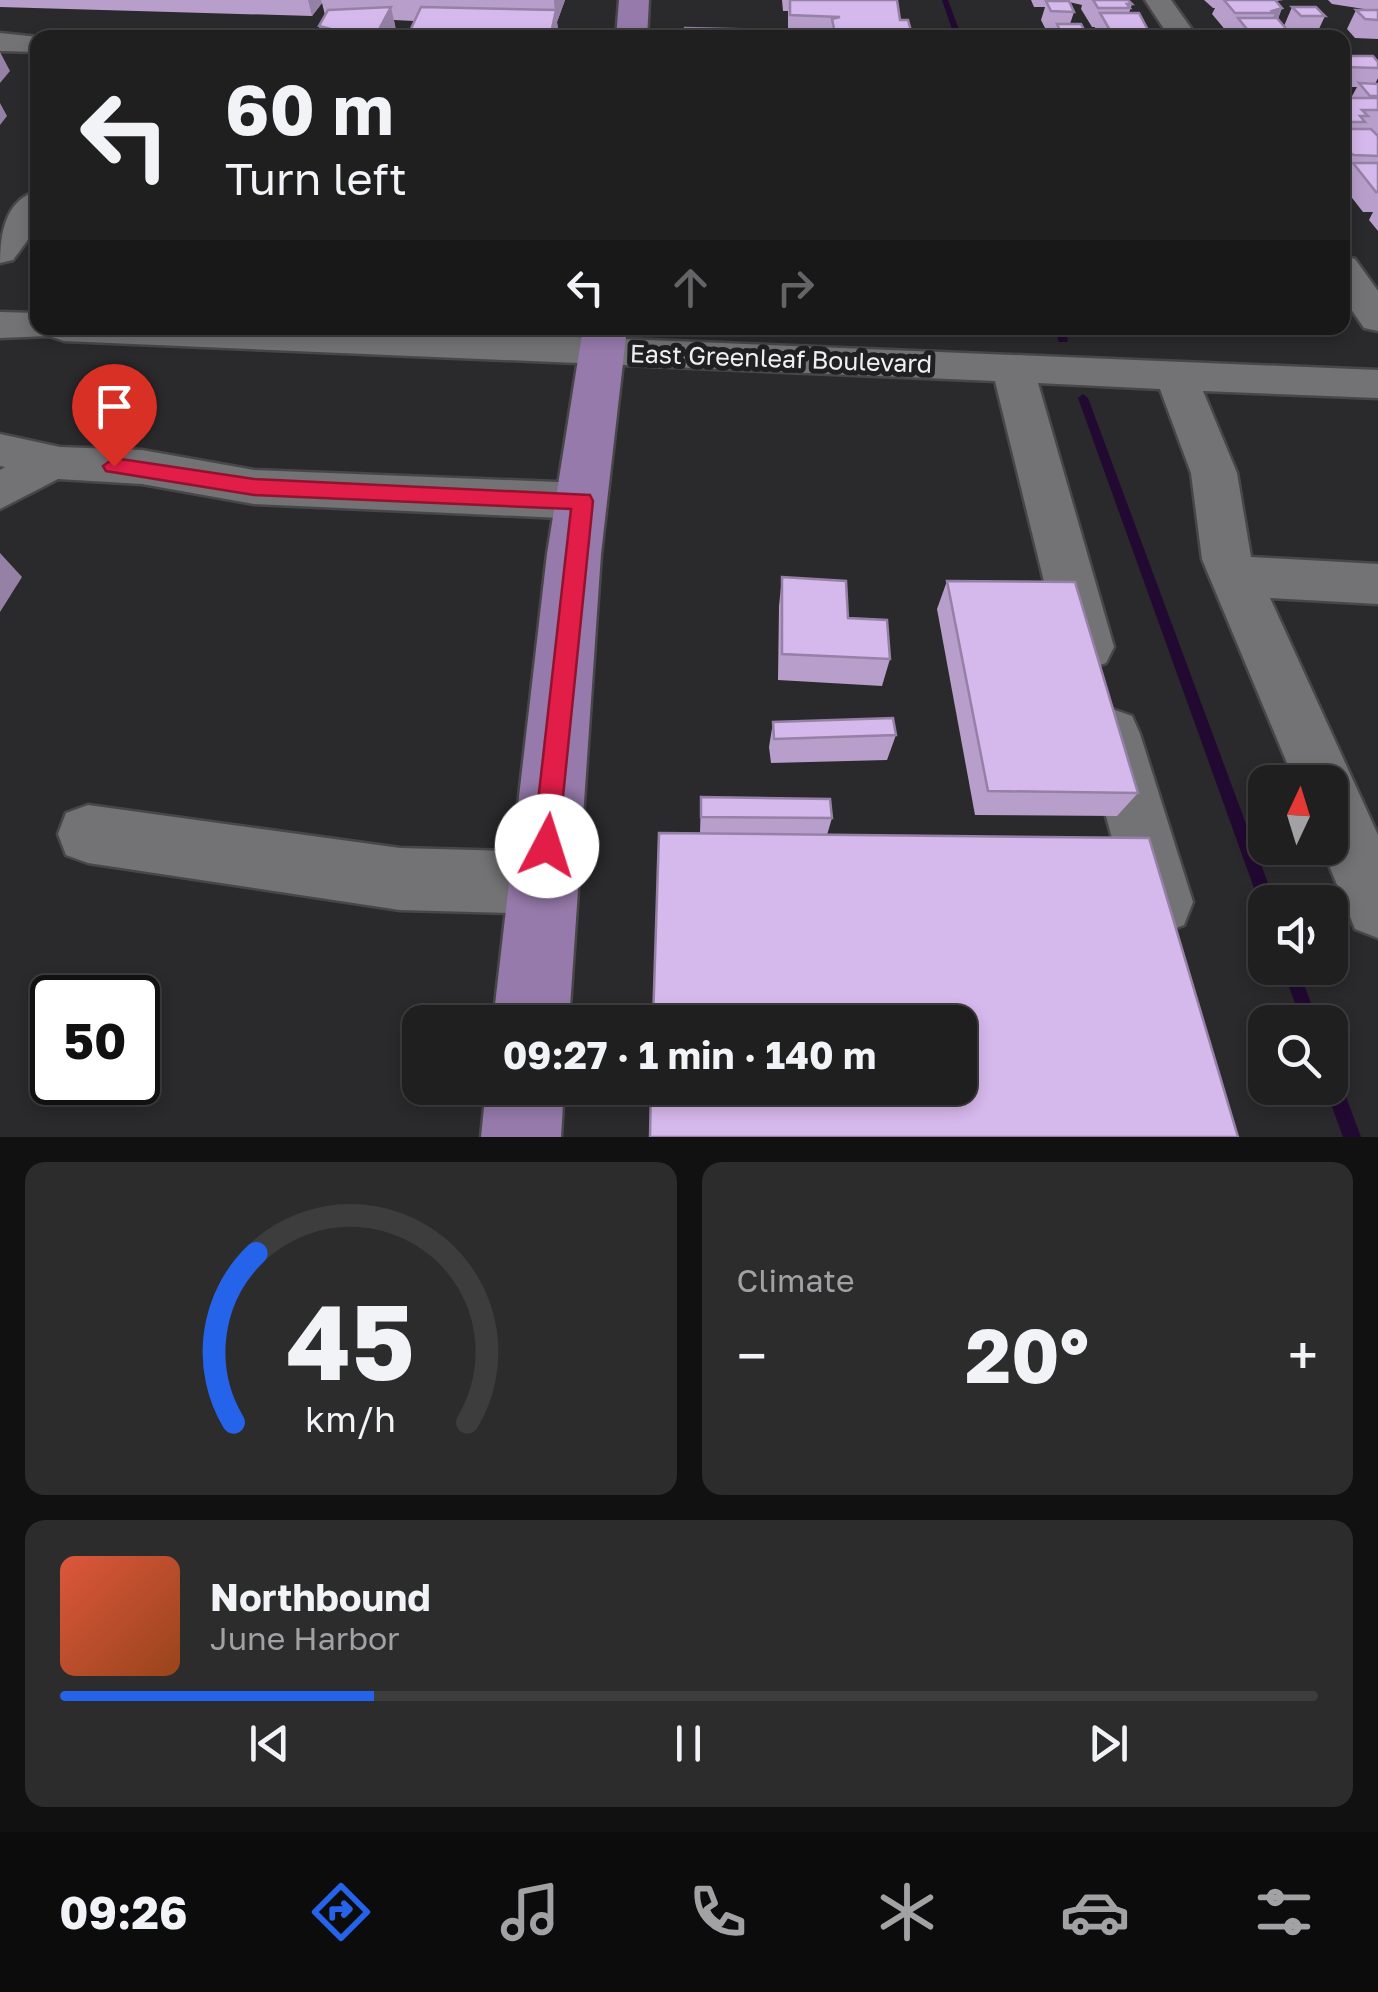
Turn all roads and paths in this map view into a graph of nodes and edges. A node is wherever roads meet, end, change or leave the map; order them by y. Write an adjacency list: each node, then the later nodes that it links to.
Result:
1 (634, 0): 3 (main road)
2 (1158, 0): 4 (street)
3 (631, 30)
4 (1179, 30)
5 (0, 42): 6 (street)
6 (30, 43)
7 (30, 213): 8 (street)
8 (0, 252)
9 (1350, 278): 10 (street)
10 (1378, 318)
11 (0, 325): 12 (street)
12 (30, 326)
13 (408, 335): 14 (street, East Greenleaf Boulevard)
14 (604, 339): 15 (street, East Greenleaf Boulevard); 22 (main road)
15 (826, 343): 16 (street, East Greenleaf Boulevard)
16 (1013, 368): 17 (street, East Greenleaf Boulevard); 30 (street)
17 (1176, 376): 18 (street, East Greenleaf Boulevard); 23 (street)
18 (1378, 384)
19 (0, 450): 20 (street)
20 (54, 462): 21 (street); 22 (street)
21 (0, 492)
22 (582, 501): 28 (main road)
23 (1234, 576): 24 (street); 25 (street)
24 (1378, 584)
25 (1317, 765)
26 (88, 834): 28 (street)
27 (1348, 837): 29 (street)
28 (544, 883): 31 (main road)
29 (1378, 906)
30 (1174, 947)
31 (533, 1005)
32 (525, 1105): 33 (main road)
33 (522, 1137)

